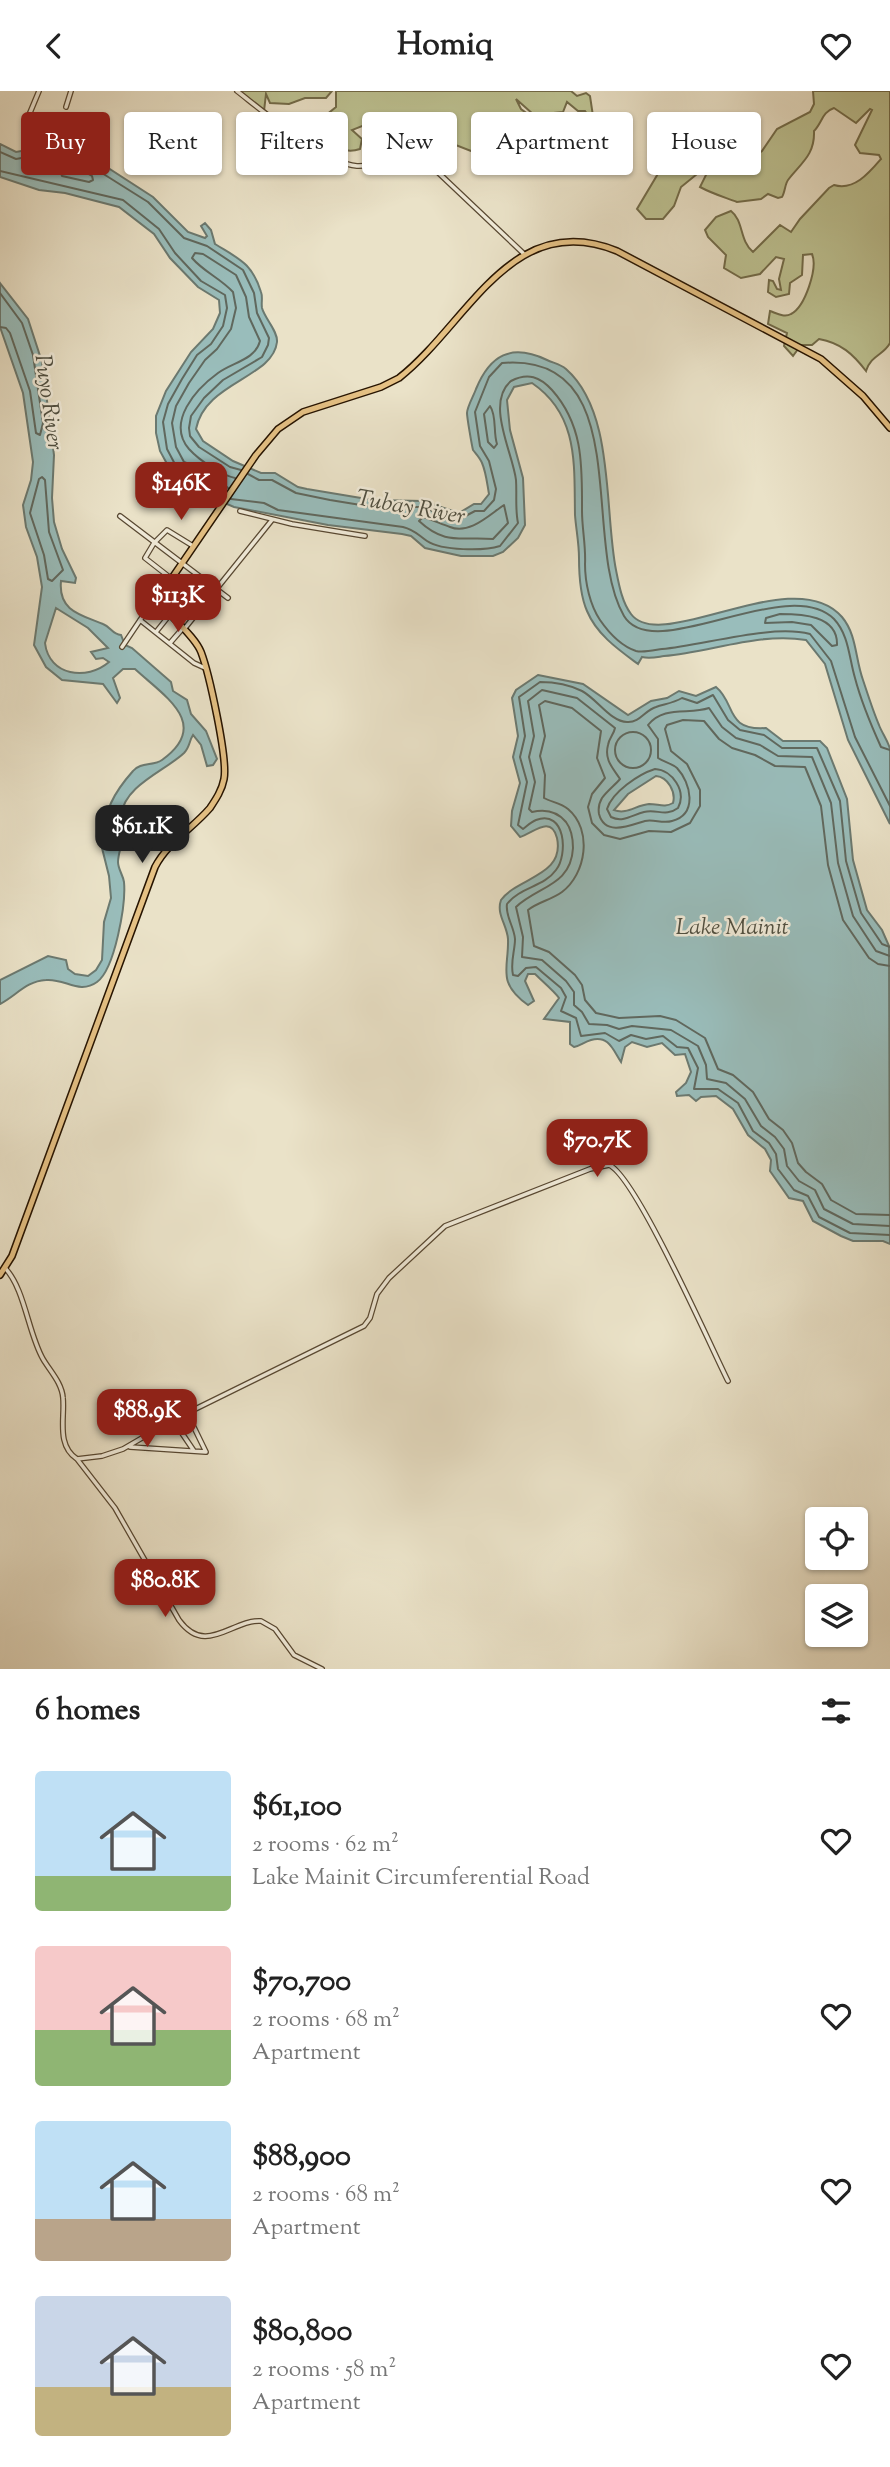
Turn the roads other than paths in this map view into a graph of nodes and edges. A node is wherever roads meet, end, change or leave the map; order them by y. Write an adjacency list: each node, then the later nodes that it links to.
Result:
1 (39, 91): 5 (street)
2 (71, 91): 4 (street)
3 (237, 91): 6 (street)
4 (66, 107)
5 (30, 112)
6 (523, 253): 7 (main road); 13 (main road)
7 (890, 428)
8 (240, 511): 10 (street)
9 (120, 516): 12 (street)
10 (272, 520): 11 (street); 17 (street)
11 (365, 536)
12 (154, 543): 13 (street); 14 (street); 16 (street)
13 (193, 546): 14 (main road)
14 (181, 563): 15 (street); 16 (main road)
15 (200, 577): 17 (street); 18 (street)
16 (171, 579): 18 (street); 20 (main road)
17 (216, 589): 19 (street); 21 (street)
18 (188, 592): 21 (street); 22 (street)
19 (228, 598)
20 (158, 600): 22 (main road); 23 (street)
21 (204, 604): 24 (street)
22 (171, 614): 24 (main road); 25 (street)
23 (140, 620): 25 (street); 27 (street)
24 (185, 627): 26 (street); 28 (main road)
25 (156, 632): 26 (street)
26 (170, 643): 28 (street)
27 (122, 647)
28 (205, 668): 29 (main road)
29 (5, 1268): 30 (main road); 36 (street)
30 (0, 1275)
31 (728, 1381): 32 (street)
32 (187, 1412): 33 (street); 35 (street)
33 (173, 1420): 34 (street); 35 (street)
34 (128, 1447): 35 (street); 36 (street)
35 (194, 1451)
36 (77, 1459): 37 (street)
37 (321, 1669)

